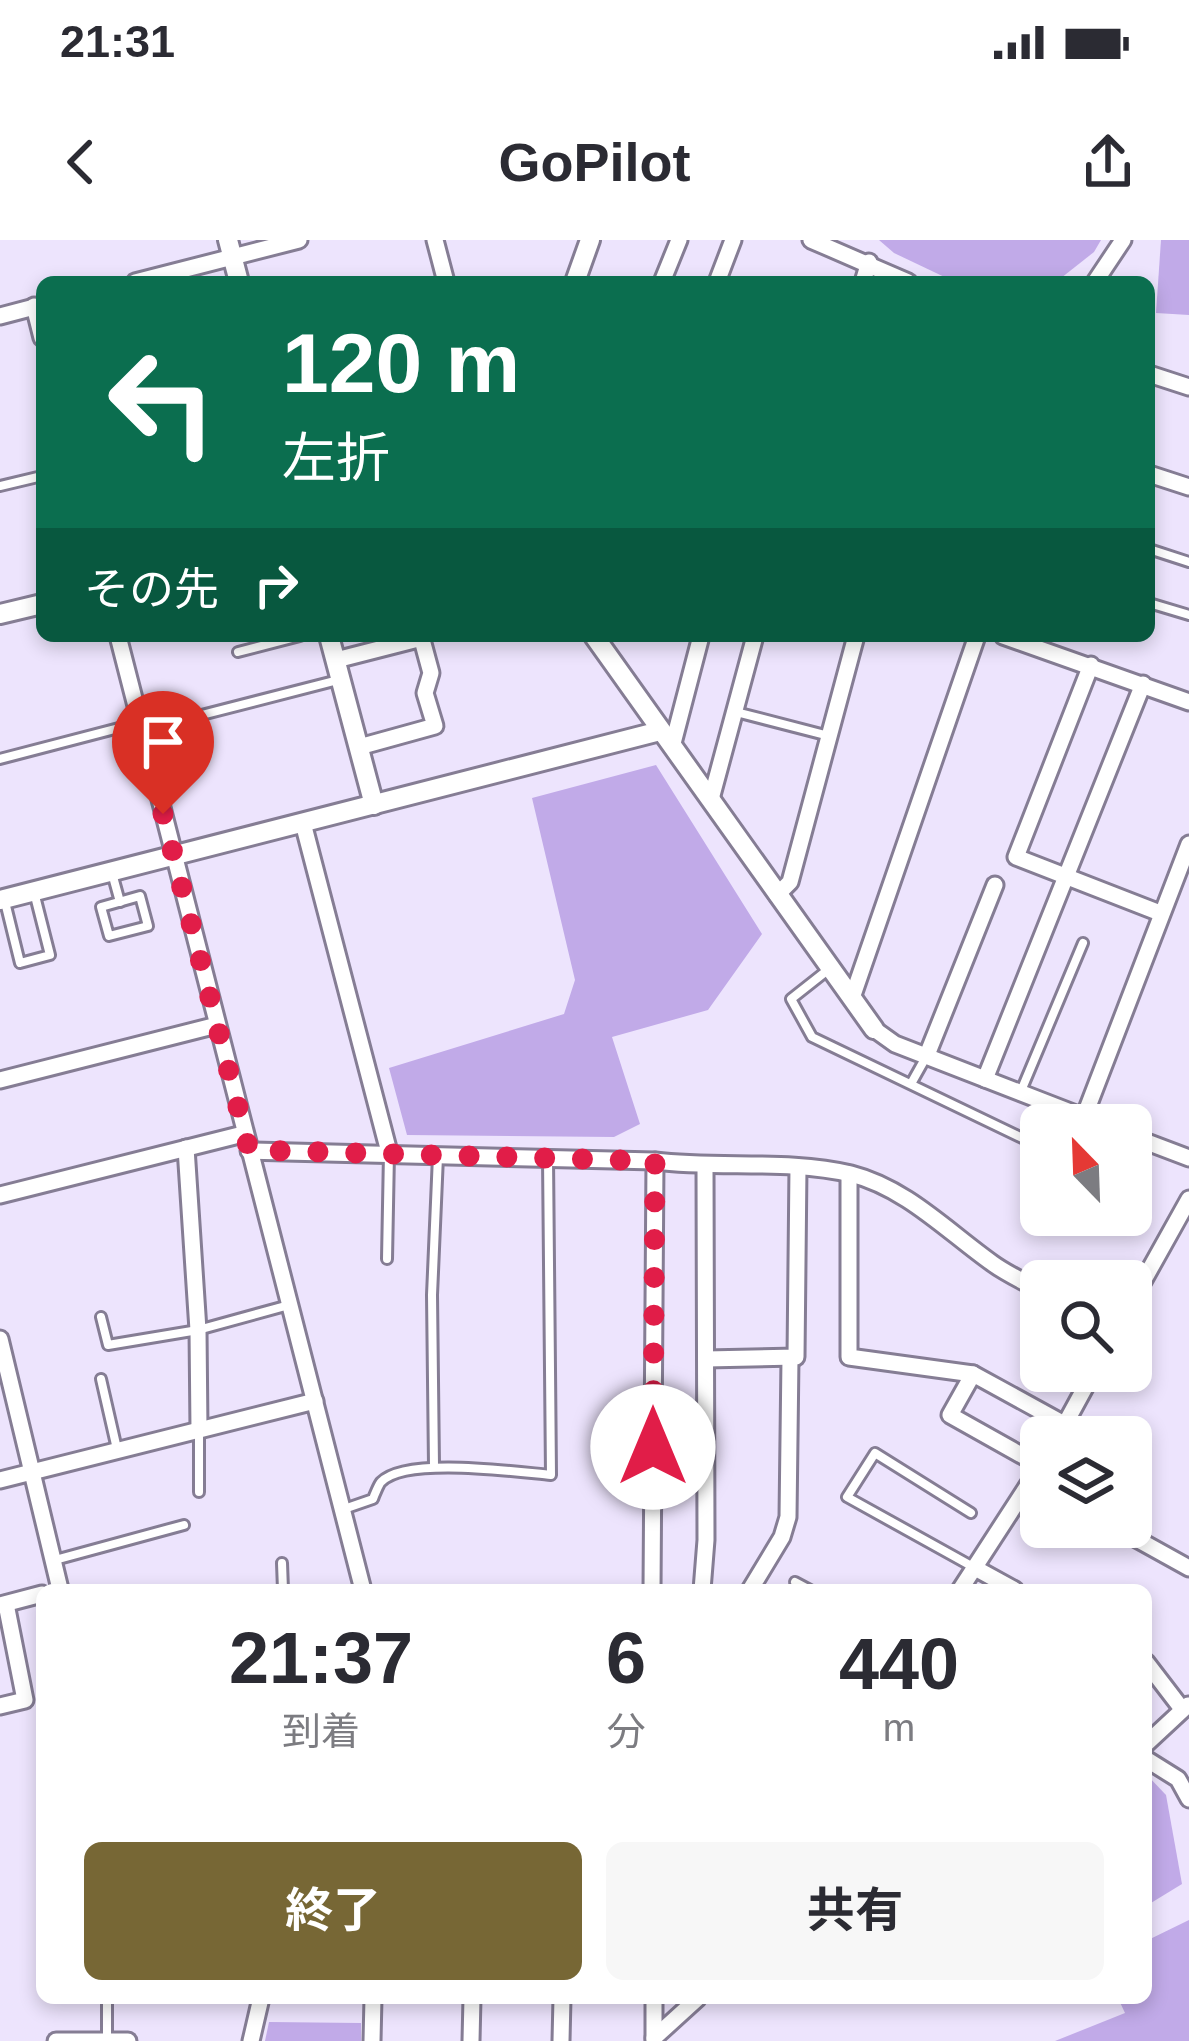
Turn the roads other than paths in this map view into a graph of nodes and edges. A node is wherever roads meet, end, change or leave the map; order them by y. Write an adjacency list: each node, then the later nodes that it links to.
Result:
1 (299, 240): 8 (street)
2 (435, 240): 11 (street)
3 (590, 240): 12 (street)
4 (679, 240): 13 (street)
5 (733, 240): 14 (street)
6 (812, 240): 9 (street)
7 (1123, 240): 17 (street)
8 (231, 249): 10 (street)
9 (869, 262): 15 (street); 16 (street)
10 (152, 276)
11 (444, 276)
12 (577, 276)
13 (664, 276)
14 (719, 276)
15 (865, 276)
16 (896, 276)
17 (1099, 276)
18 (36, 307): 19 (street)
19 (0, 316)
20 (1155, 376): 21 (street)
21 (1189, 387)
22 (1155, 476): 25 (street)
23 (36, 477): 24 (lane)
24 (0, 486)
25 (1189, 487)
26 (1155, 551): 27 (lane)
27 (1189, 562)
28 (36, 605): 30 (street)
29 (1155, 605): 31 (lane)
30 (0, 614)
31 (1189, 615)
32 (120, 642): 49 (street)
33 (277, 642): 43 (lane)
34 (331, 642): 45 (street)
35 (409, 642): 45 (street)
36 (423, 642): 52 (street)
37 (599, 642): 51 (street)
38 (699, 642): 51 (street)
39 (752, 642): 48 (street)
40 (854, 642): 50 (street)
41 (975, 642): 69 (street)
42 (1022, 642): 44 (street)
43 (238, 652)
44 (1090, 664): 46 (street); 60 (street)
45 (338, 669): 49 (lane); 52 (street)
46 (1142, 684): 47 (street); 60 (street)
47 (1189, 702)
48 (734, 712): 50 (lane); 54 (street)
49 (141, 726): 53 (lane); 58 (street)
50 (829, 736): 63 (street)
51 (666, 739): 54 (street); 55 (street)
52 (358, 746): 55 (street)
53 (0, 759)
54 (711, 799): 63 (street)
55 (374, 805): 56 (street)
56 (303, 823): 58 (street); 83 (street)
57 (1189, 844): 66 (street)
58 (173, 855): 59 (street); 70 (street)
59 (111, 871): 62 (street); 65 (lane)
60 (1066, 875): 66 (street); 73 (street)
61 (995, 884): 72 (street)
62 (34, 891): 64 (street); 64 (lane)
63 (776, 895): 68 (street)
64 (2, 899)
65 (120, 902): 65 (lane)
66 (1160, 913): 78 (street)
67 (1083, 943): 76 (lane)
68 (830, 968): 69 (street); 75 (lane)
69 (852, 998): 71 (street)
70 (217, 1025): 74 (street); 80 (street)
71 (874, 1029): 72 (street)
72 (927, 1055): 73 (street); 75 (lane)
73 (985, 1079): 76 (street)
74 (0, 1080)
75 (911, 1082): 79 (lane)
76 (1021, 1093): 77 (street)
77 (1050, 1104)
78 (1089, 1104)
79 (1020, 1136)
80 (246, 1142): 82 (street); 83 (street); 96 (street)
81 (1152, 1144): 86 (street)
82 (186, 1148): 91 (street); 98 (street)
83 (389, 1152): 84 (street); 93 (lane)
84 (439, 1154): 85 (street); 109 (lane)
85 (548, 1158): 87 (street); 109 (lane)
86 (1189, 1158)
87 (655, 1161): 88 (street); 126 (street)
88 (705, 1167): 89 (street); 101 (street)
89 (798, 1167): 90 (street); 100 (street)
90 (849, 1174): 95 (street); 102 (street)
91 (0, 1195)
92 (1189, 1199): 94 (street)
93 (387, 1259)
94 (1152, 1265)
95 (1020, 1279)
96 (289, 1305): 98 (lane); 104 (street)
97 (101, 1317): 98 (lane)
98 (198, 1330): 106 (street)
99 (0, 1340): 110 (street)
100 (790, 1358): 101 (street); 128 (street)
101 (706, 1359): 127 (street)
102 (973, 1374): 105 (street); 108 (street)
103 (101, 1379): 107 (lane)
104 (315, 1401): 106 (street); 114 (street)
105 (1039, 1416)
106 (199, 1430): 107 (street); 112 (lane)
107 (117, 1450): 110 (street)
108 (1020, 1461)
109 (434, 1466): 114 (lane)
110 (32, 1472): 111 (street); 118 (street)
111 (0, 1480)
112 (199, 1492)
113 (1020, 1502): 120 (street)
114 (343, 1510): 125 (street)
115 (971, 1513): 120 (lane)
116 (184, 1525): 118 (lane)
117 (1152, 1548): 121 (street)
118 (53, 1560): 123 (street)
119 (282, 1563): 124 (lane)
120 (975, 1568): 130 (street); 131 (street)
121 (1189, 1568)
122 (795, 1582): 129 (lane)
123 (58, 1584)
124 (283, 1584)
125 (362, 1584)
126 (652, 1584)
127 (702, 1584)
128 (754, 1584)
129 (799, 1584)
130 (964, 1584)
131 (1004, 1584)
132 (36, 1596): 133 (street)
133 (3, 1604): 135 (street)
134 (1152, 1670): 136 (street)
135 (0, 1706)
136 (1186, 1707): 137 (street)
137 (1152, 1738)
138 (1152, 1763): 139 (street)
139 (1189, 1799)
140 (107, 2004): 149 (lane)
141 (260, 2004): 151 (street)
142 (373, 2004): 152 (street)
143 (472, 2004): 153 (street)
144 (562, 2004): 154 (street)
145 (655, 2004): 147 (street)
146 (692, 2004): 147 (street)
147 (654, 2039)
148 (56, 2041): 149 (street)
149 (107, 2041): 150 (street)
150 (128, 2041)
151 (251, 2041)
152 (372, 2041)
153 (471, 2041)
154 (561, 2041)

